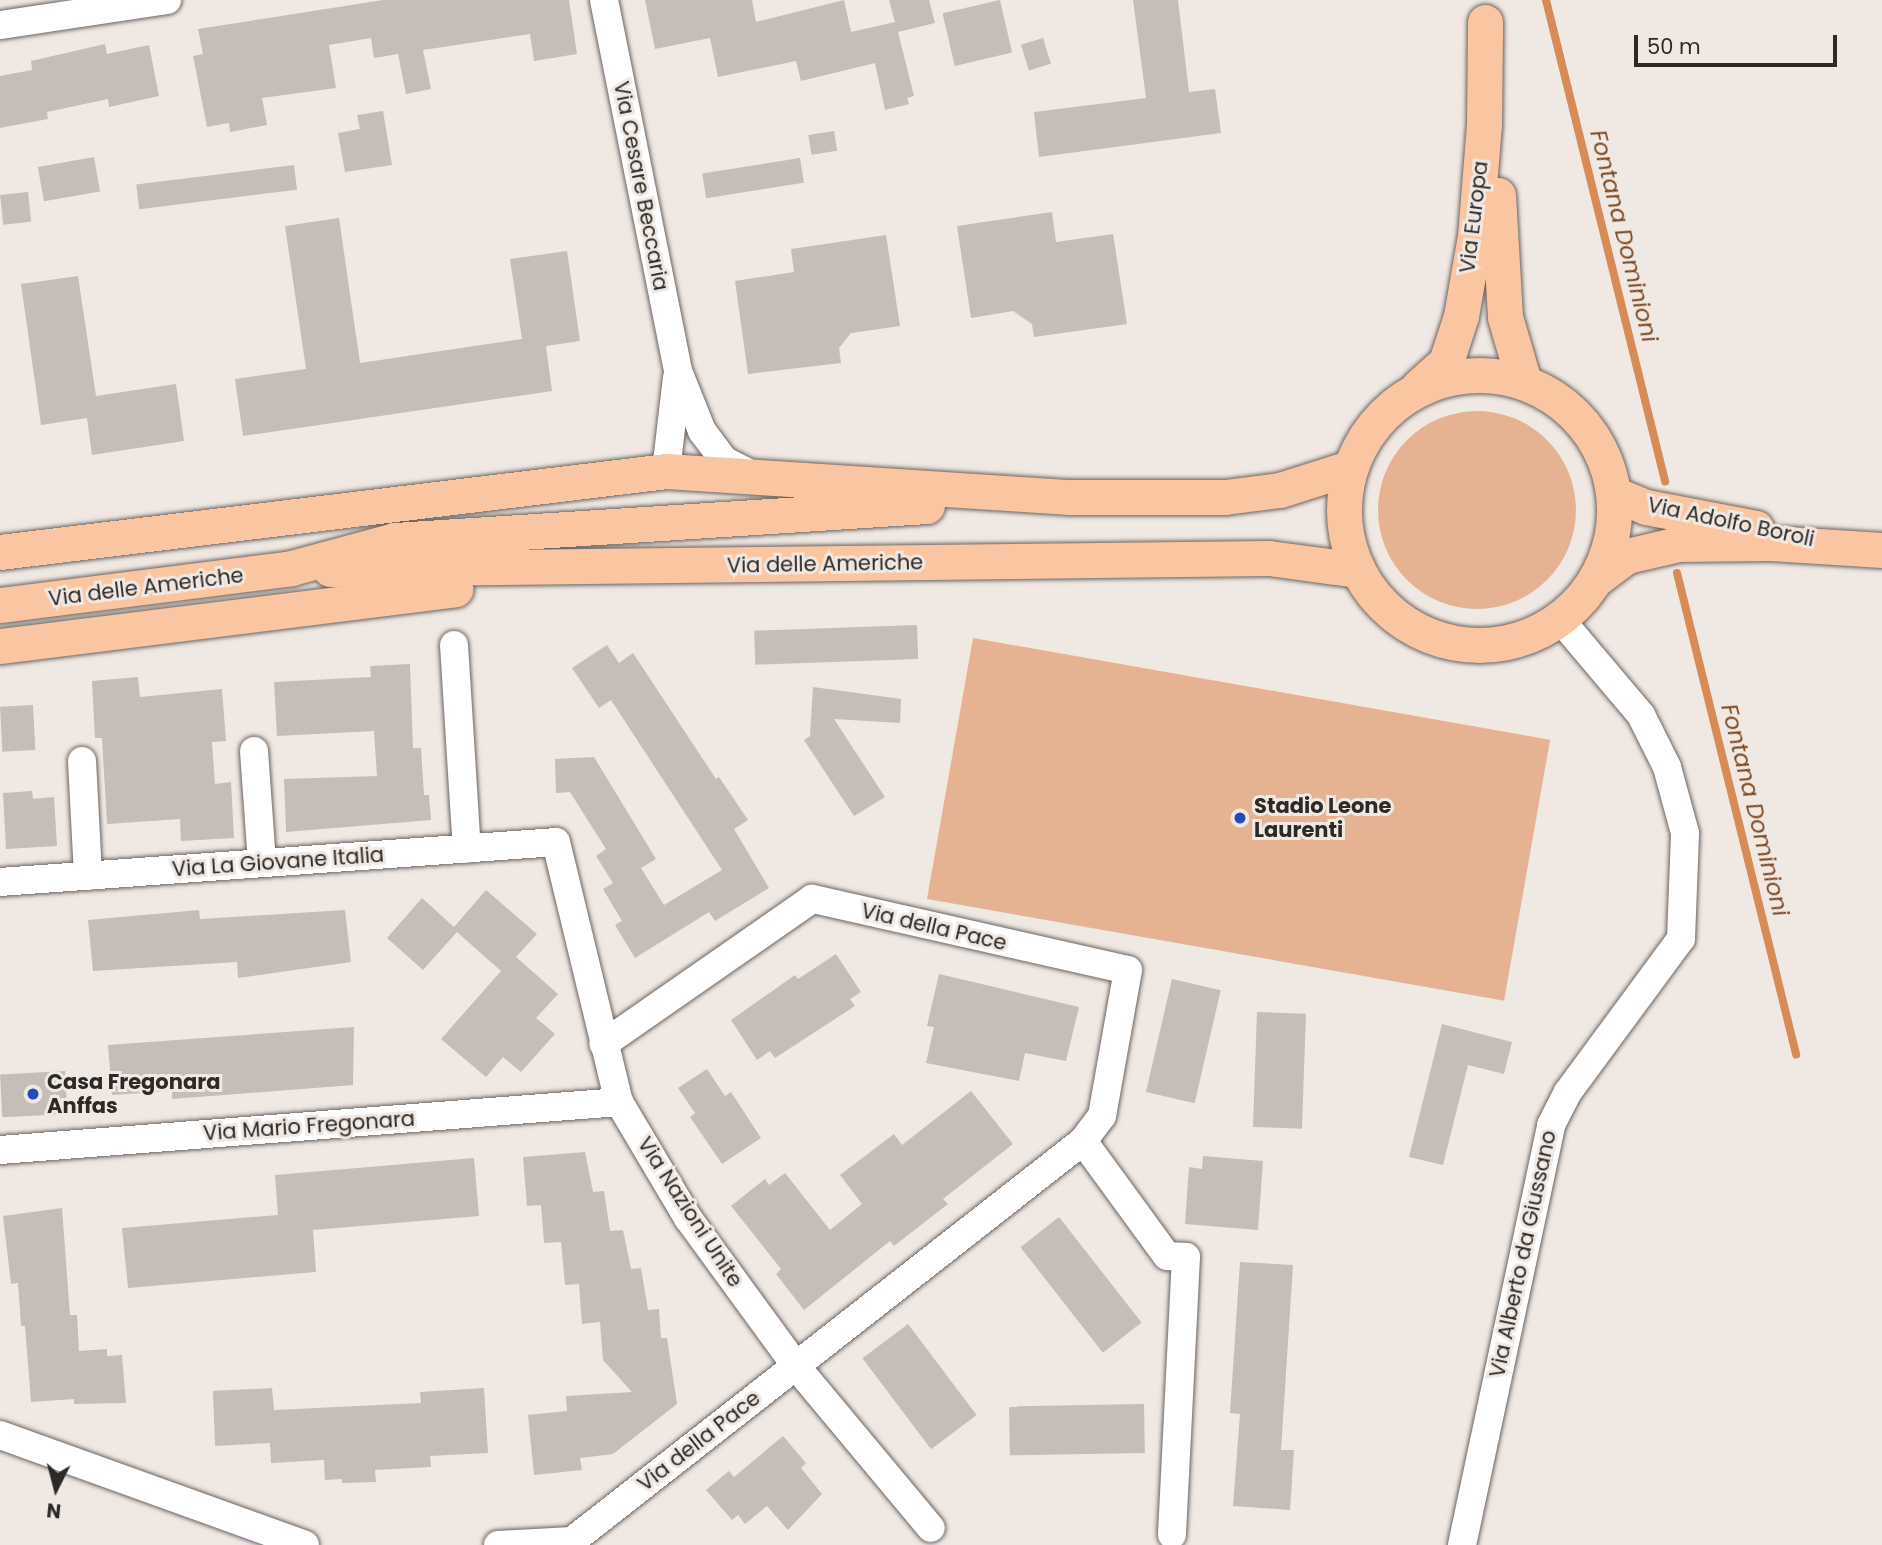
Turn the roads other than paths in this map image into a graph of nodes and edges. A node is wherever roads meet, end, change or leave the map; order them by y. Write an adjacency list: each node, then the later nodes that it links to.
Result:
1 (167, 0): 3 (street)
2 (604, 0): 6 (street, Via Cesare Beccaria)
3 (134, 3): 5 (street)
4 (1484, 11): 7 (main road, Via Europa); 8 (main road, Via Europa)
5 (0, 25)
6 (678, 371): 10 (street, Via Cesare Beccaria); 11 (street, Via Cesare Beccaria)
7 (1524, 383): 8 (main road); 12 (main road)
8 (1411, 393): 9 (main road, Via Europa)
9 (1349, 468): 13 (main road); 19 (main road)
10 (666, 471): 11 (main road); 14 (main road); 16 (main road)
11 (755, 477): 13 (main road)
12 (1614, 494): 15 (main road, Via Adolfo Boroli); 20 (main road)
13 (1070, 496): 14 (main road, Via delle Americhe)
14 (568, 529): 18 (main road, Via delle Americhe)
15 (1865, 548): 20 (main road, Via Adolfo Boroli)
16 (0, 552)
17 (634, 566): 18 (main road, Via delle Americhe); 19 (main road, Via delle Americhe); 24 (main road)
18 (291, 568): 21 (main road, Via delle Americhe)
19 (1359, 570): 22 (main road)
20 (1596, 579): 22 (main road)
21 (0, 605)
22 (1560, 619): 42 (street, Via Alberto da Giussano)
23 (454, 645): 28 (street)
24 (0, 646)
25 (254, 751): 29 (street)
26 (82, 761): 30 (street)
27 (556, 842): 28 (street, Via La Giovane Italia); 32 (street, Via Nazioni Unite)
28 (467, 849): 29 (street, Via La Giovane Italia)
29 (262, 863): 30 (street, Via La Giovane Italia)
30 (88, 876): 31 (street, Via La Giovane Italia)
31 (0, 882)
32 (603, 1044): 33 (street, Via Nazioni Unite); 34 (street, Via della Pace)
33 (619, 1102): 35 (street, Via Mario Fregonara); 36 (street, Via Nazioni Unite)
34 (1083, 1141): 36 (street, Via della Pace); 39 (street)
35 (0, 1150)
36 (795, 1365): 38 (street, Via Nazioni Unite); 41 (street, Via della Pace)
37 (0, 1435): 40 (street)
38 (931, 1528)
39 (1172, 1535)
40 (305, 1545)
41 (498, 1545)
42 (1462, 1545)

